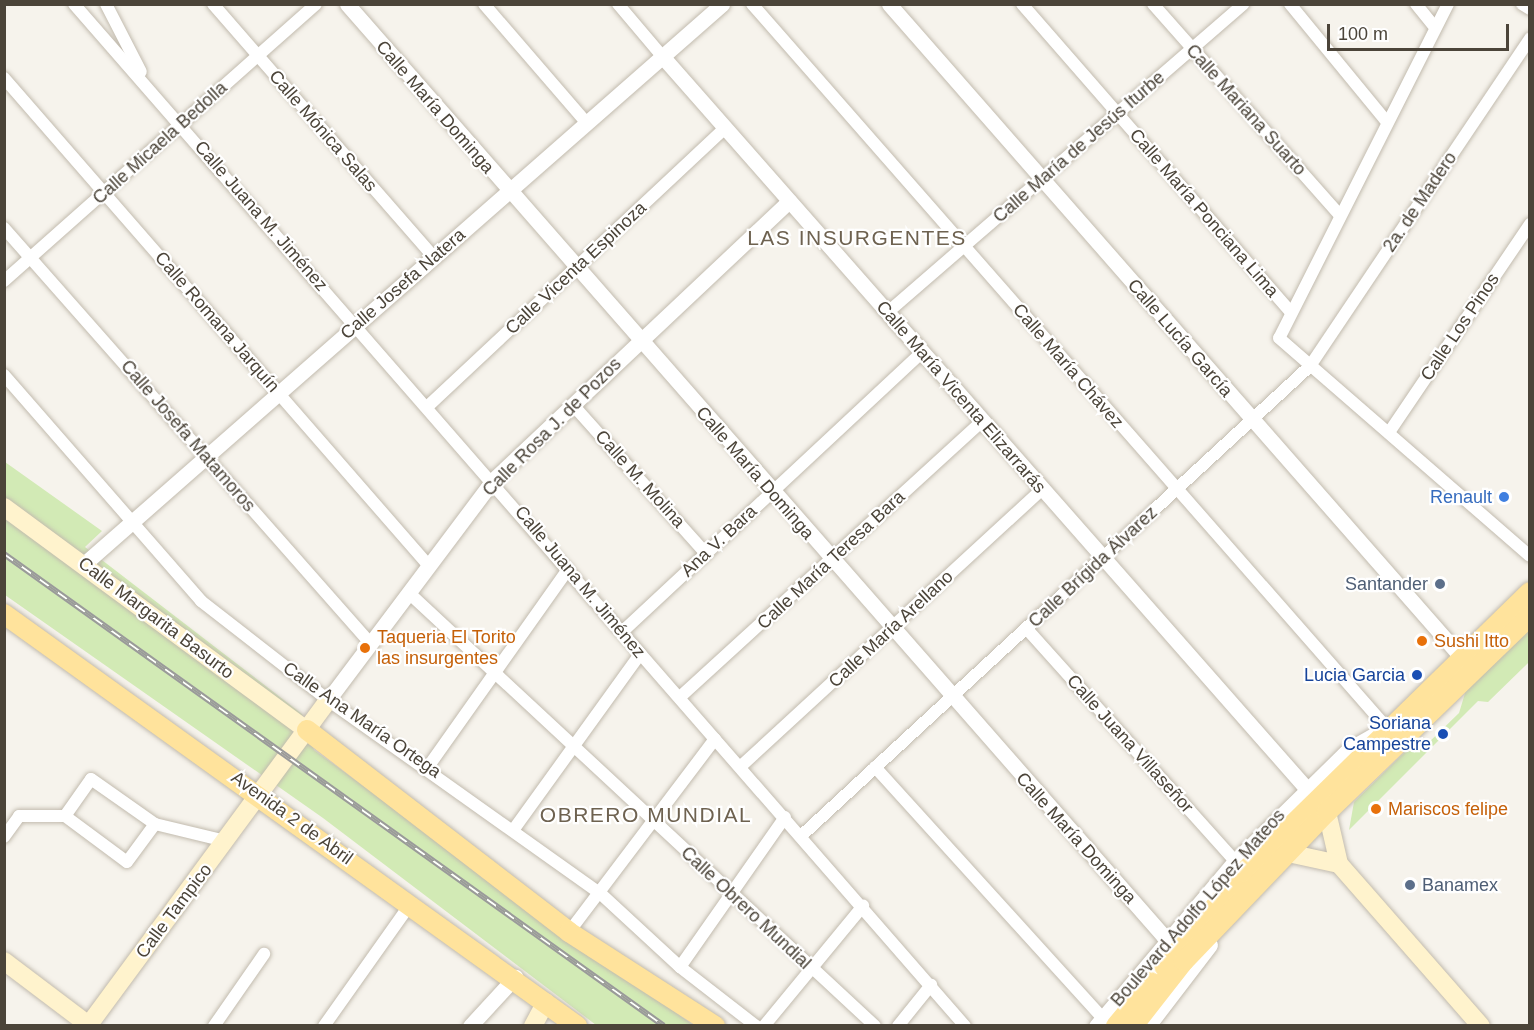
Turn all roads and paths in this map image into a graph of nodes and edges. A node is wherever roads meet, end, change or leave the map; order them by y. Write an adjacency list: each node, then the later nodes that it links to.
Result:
1 (74, 4): 25 (street, Calle Juana M. Jiménez)
2 (106, 4): 25 (street)
3 (316, 4): 22 (street, Calle Micaela Bedolla)
4 (347, 4): 32 (street, Calle María Dominga)
5 (484, 4): 27 (street)
6 (618, 4): 23 (street, Calle María Vicenta Elizarrarás)
7 (722, 4): 23 (street, Calle Josefa Natera)
8 (752, 4): 38 (street, Calle María Chávez)
9 (889, 4): 31 (street, Calle Lucía García)
10 (1022, 4): 26 (street, Calle María Ponciana Lima)
11 (1153, 4): 21 (street, Calle Mariana Suarto)
12 (1243, 4): 21 (street, Calle María de Jesús Iturbe)
13 (1290, 4): 28 (street)
14 (1416, 4): 19 (street)
15 (1448, 4): 19 (street)
16 (1522, 4): 18 (street)
17 (214, 5): 22 (street, Calle Mónica Salas)
18 (1530, 9)
19 (1433, 25): 28 (street)
20 (1530, 38): 48 (street, 2a. de Madero)
21 (1193, 49): 26 (street, Calle María de Jesús Iturbe); 35 (street, Calle Mariana Suarto)
22 (257, 56): 29 (street, Calle Micaela Bedolla); 39 (street, Calle Mónica Salas)
23 (662, 56): 27 (street, Calle Josefa Natera); 30 (street, Calle María Vicenta Elizarrarás)
24 (4, 78): 33 (street, Calle Romana Jarquín)
25 (150, 89): 29 (street, Calle Juana M. Jiménez)
26 (1117, 114): 31 (street, Calle María de Jesús Iturbe); 43 (street, Calle María Ponciana Lima)
27 (586, 122): 32 (street, Calle Josefa Natera)
28 (1387, 122): 35 (street)
29 (182, 125): 33 (street, Calle Micaela Bedolla); 45 (street, Calle Juana M. Jiménez)
30 (725, 128): 34 (street, Calle María Vicenta Elizarrarás); 41 (street, Calle Vicenta Espinoza)
31 (1042, 179): 38 (street, Calle María de Jesús Iturbe); 53 (street, Calle Lucía García)
32 (508, 191): 39 (street, Calle Josefa Natera); 41 (street, Calle María Dominga)
33 (105, 193): 40 (street, Calle Micaela Bedolla); 50 (street, Calle Romana Jarquín)
34 (789, 201): 44 (street, Calle María Vicenta Elizarrarás); 46 (street, Calle Rosa J. de Pozos)
35 (1340, 214): 43 (street)
36 (1530, 224): 55 (street, Calle Los Pinos)
37 (4, 228): 40 (street, Calle Josefa Matamoros)
38 (964, 246): 44 (street, Calle María de Jesús Iturbe); 59 (street, Calle María Chávez)
39 (434, 256): 45 (street, Calle Josefa Natera)
40 (30, 258): 42 (street, Calle Micaela Bedolla); 56 (street, Calle Josefa Matamoros)
41 (575, 269): 46 (street, Calle María Dominga); 52 (street, Calle Vicenta Espinoza)
42 (4, 281)
43 (1290, 311): 48 (street, Calle María Ponciana Lima)
44 (888, 312): 47 (street, Calle María Vicenta Elizarrarás)
45 (355, 325): 50 (street, Calle Josefa Natera); 52 (street, Calle Juana M. Jiménez)
46 (639, 340): 51 (street, Calle Rosa J. de Pozos); 60 (street, Calle María Dominga)
47 (922, 352): 54 (street, Calle María Vicenta Elizarrarás); 60 (street, Ana V. Bara)
48 (1310, 366): 53 (street, Calle Brígida Álvarez); 55 (street, Calle María Ponciana Lima)
49 (4, 375): 62 (street, Calle Ana María Ortega)
50 (279, 393): 56 (street, Calle Josefa Natera); 68 (street, Calle Romana Jarquín)
51 (573, 405): 57 (street, Calle Rosa J. de Pozos); 63 (street, Calle M. Molina)
52 (427, 407): 57 (street, Calle Juana M. Jiménez)
53 (1252, 420): 59 (street, Calle Brígida Álvarez); 79 (street, Calle Lucía García)
54 (981, 422): 58 (street, Calle María Vicenta Elizarrarás); 66 (street, Calle María Teresa Bara)
55 (1390, 431): 64 (street, Calle María Ponciana Lima)
56 (205, 455): 62 (street, Calle Josefa Natera); 77 (street, Calle Josefa Matamoros)
57 (494, 480): 68 (street, Calle Rosa J. de Pozos); 69 (street, Calle Juana M. Jiménez)
58 (1041, 490): 65 (street, Calle María Vicenta Elizarrarás); 75 (street, Calle María Arellano)
59 (1176, 490): 65 (street, Calle Brígida Álvarez); 84 (street, Calle María Chávez)
60 (771, 492): 63 (street, Ana V. Bara); 66 (street, Calle María Dominga)
61 (4, 507): 67 (main road, Calle Margarita Basurto)
62 (131, 522): 67 (street, Calle Josefa Natera); 83 (street, Calle Ana María Ortega)
63 (706, 554): 76 (street, Ana V. Bara)
64 (1530, 556)
65 (1102, 558): 74 (street, Calle Brígida Álvarez); 91 (street, Calle María Vicenta Elizarrarás)
66 (831, 561): 75 (street, Calle María Dominga); 81 (street, Calle María Teresa Bara)
67 (84, 564): 85 (main road, Calle Margarita Basurto)
68 (429, 566): 71 (street, Calle Rosa J. de Pozos)
69 (568, 569): 76 (street, Calle Juana M. Jiménez); 80 (street)
70 (1530, 592): 79 (main road, Boulevard Adolfo López Mateos)
71 (409, 593): 77 (street, Calle Rosa J. de Pozos); 80 (street, Calle Obrero Mundial)
72 (4, 614): 92 (main road, Avenida 2 de Abril)
73 (1530, 616): 79 (main road, Boulevard Adolfo López Mateos)
74 (1026, 628): 82 (street, Calle Brígida Álvarez); 103 (street, Calle Juana Villaseñor)
75 (891, 629): 82 (street, Calle María Dominga); 89 (street, Calle María Arellano)
76 (622, 632): 78 (street, Calle Juana M. Jiménez)
77 (371, 644): 83 (street, Calle Rosa J. de Pozos)
78 (640, 654): 81 (street, Calle Juana M. Jiménez); 87 (street)
79 (1467, 664): 84 (main road, Boulevard Adolfo López Mateos); 93 (main road, Boulevard Adolfo López Mateos)
80 (495, 674): 87 (street, Calle Obrero Mundial); 88 (street)
81 (680, 697): 86 (street, Calle Juana M. Jiménez)
82 (951, 697): 90 (street, Calle Brígida Álvarez); 111 (street, Calle María Dominga)
83 (328, 700): 85 (main road, Calle Rosa J. de Pozos); 88 (street, Calle Ana María Ortega)
84 (1386, 727): 91 (street, Boulevard Adolfo López Mateos); 120 (main road, Boulevard Adolfo López Mateos)
85 (307, 730): 92 (main road, Calle Rosa J. de Pozos); 110 (main road)
86 (715, 739): 89 (street, Calle Juana M. Jiménez); 96 (street)
87 (574, 747): 96 (street, Calle Obrero Mundial); 98 (street)
88 (428, 767): 98 (street, Calle Ana María Ortega)
89 (740, 767): 95 (street, Calle Juana M. Jiménez)
90 (875, 767): 99 (street, Calle Brígida Álvarez); 120 (street)
91 (1306, 788): 103 (street, Boulevard Adolfo López Mateos)
92 (260, 795): 101 (main road, Calle Tampico); 108 (main road, Avenida 2 de Abril)
93 (1327, 813): 102 (main road, Boulevard Adolfo López Mateos); 104 (main road)
94 (65, 816): 97 (street); 97 (street); 100 (street)
95 (785, 817): 99 (street, Calle Juana M. Jiménez); 106 (street)
96 (653, 822): 105 (street); 106 (street, Calle Obrero Mundial)
97 (156, 824): 101 (street)
98 (514, 829): 105 (street, Calle Ana María Ortega)
99 (801, 836): 109 (street, Calle Juana M. Jiménez)
100 (4, 837)
101 (226, 842): 122 (main road, Calle Tampico)
102 (1288, 853): 104 (main road); 107 (main road, Boulevard Adolfo López Mateos)
103 (1235, 861): 111 (street, Boulevard Adolfo López Mateos)
104 (1339, 864): 136 (main road)
105 (601, 894): 110 (street); 115 (street, Calle Ana María Ortega)
106 (731, 895): 115 (street); 116 (street, Calle Obrero Mundial)
107 (1248, 896): 134 (main road, Boulevard Adolfo López Mateos); 135 (street, Boulevard Adolfo López Mateos)
108 (411, 903): 117 (main road, Avenida 2 de Abril); 121 (street)
109 (863, 906): 116 (street); 118 (street, Calle Juana M. Jiménez)
110 (569, 932): 113 (main road)
111 (1166, 939): 120 (street, Boulevard Adolfo López Mateos)
112 (264, 954): 123 (street)
113 (604, 958): 127 (main road); 128 (main road)
114 (5, 962): 122 (main road)
115 (680, 966): 129 (street, Calle Ana María Ortega)
116 (811, 968): 130 (street); 131 (street, Calle Obrero Mundial)
117 (515, 977): 119 (main road, Avenida 2 de Abril); 124 (street)
118 (931, 985): 132 (street); 133 (street, Calle Juana M. Jiménez)
119 (546, 1002): 125 (main road); 126 (main road, Avenida 2 de Abril)
120 (1105, 1023)
121 (327, 1024)
122 (89, 1025)
123 (214, 1026)
124 (470, 1026)
125 (533, 1026)
126 (577, 1026)
127 (694, 1026)
128 (715, 1026)
129 (756, 1026)
130 (764, 1026)
131 (874, 1026)
132 (898, 1026)
133 (966, 1026)
134 (1133, 1026)
135 (1148, 1026)
136 (1481, 1026)

